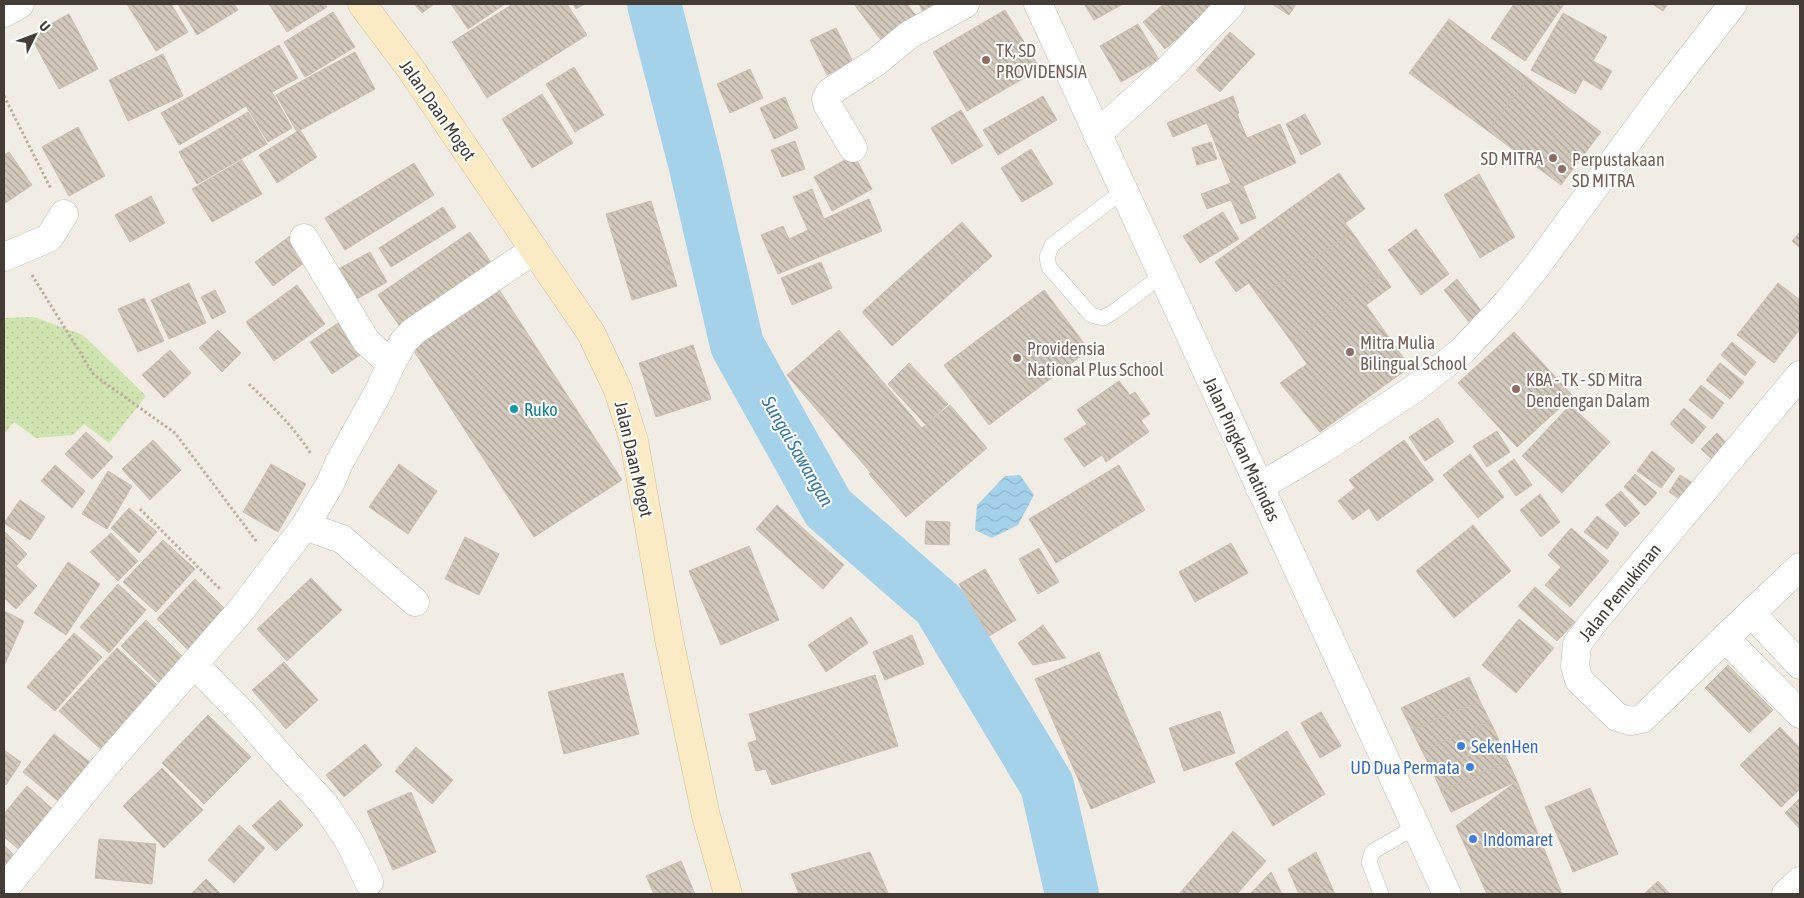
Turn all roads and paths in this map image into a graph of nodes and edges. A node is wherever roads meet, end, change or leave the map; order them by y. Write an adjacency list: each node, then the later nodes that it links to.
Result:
1 (20, 4): 7 (street)
2 (362, 4): 14 (main road, Jalan Daan Mogot)
3 (964, 4): 10 (street)
4 (1038, 4): 9 (street, Jalan Pingkan Matindas)
5 (1232, 4): 9 (street)
6 (1733, 4): 21 (street)
7 (4, 13)
8 (4, 96): 12 (path)
9 (1098, 134): 11 (street, Jalan Pingkan Matindas)
10 (854, 148)
11 (1123, 191): 16 (street, Jalan Pingkan Matindas); 16 (lane)
12 (64, 214): 15 (street)
13 (304, 238): 17 (street)
14 (534, 250): 17 (street); 38 (main road, Jalan Daan Mogot)
15 (11, 254): 24 (path)
16 (1162, 275): 21 (street, Jalan Pingkan Matindas)
17 (391, 364): 20 (street)
18 (1800, 375): 29 (street, Jalan Pemukiman)
19 (249, 384): 20 (path)
20 (330, 484): 23 (street)
21 (1260, 487): 33 (street, Jalan Pingkan Matindas)
22 (140, 509): 27 (path)
23 (305, 526): 24 (street); 26 (street)
24 (275, 565): 27 (street)
25 (1800, 567): 28 (street, Jalan Pemukiman)
26 (415, 602)
27 (240, 610): 30 (street)
28 (1751, 613): 29 (street, Jalan Pemukiman); 31 (street)
29 (1725, 638): 32 (street)
30 (195, 665): 35 (street); 36 (street)
31 (1800, 665)
32 (1800, 714)
33 (1417, 826): 39 (lane); 40 (street, Jalan Pingkan Matindas)
34 (1800, 881): 41 (street)
35 (369, 882)
36 (4, 888): 37 (street)
37 (10, 894)
38 (728, 894)
39 (1381, 894)
40 (1447, 894)
41 (1786, 894)

